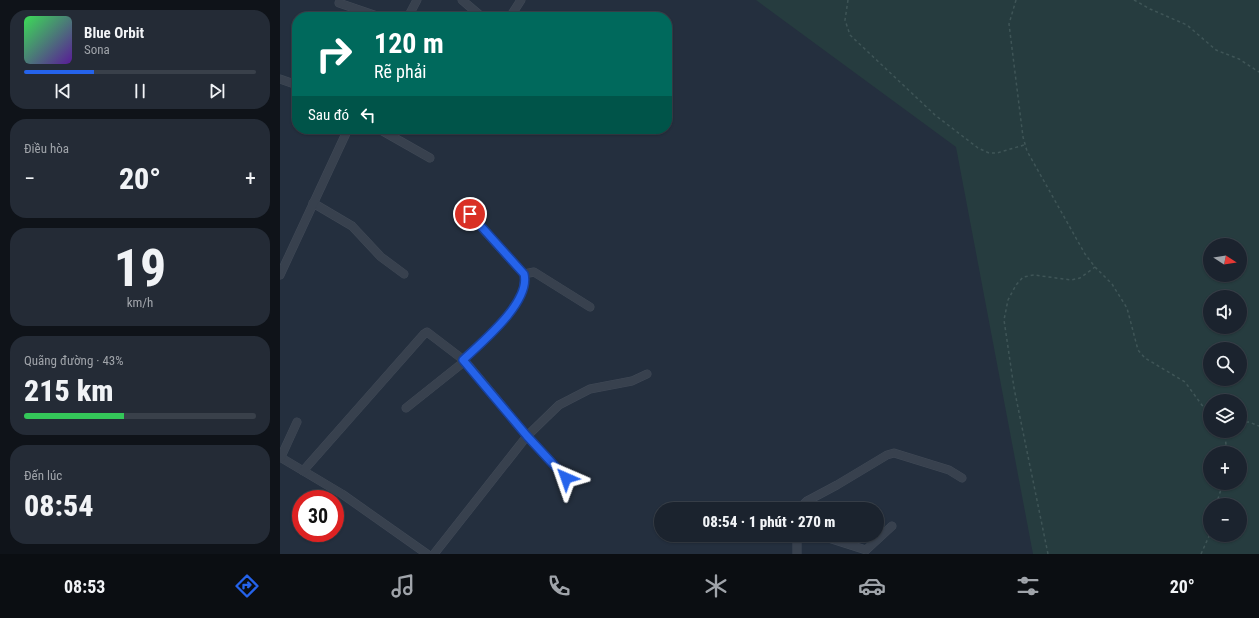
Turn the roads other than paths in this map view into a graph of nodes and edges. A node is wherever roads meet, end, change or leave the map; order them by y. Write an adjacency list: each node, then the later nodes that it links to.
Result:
1 (417, 0): 6 (street)
2 (462, 0): 7 (street)
3 (521, 0): 8 (street)
4 (339, 3): 5 (street)
5 (365, 12)
6 (411, 12)
7 (476, 12)
8 (513, 12)
9 (280, 79): 10 (street)
10 (292, 83)
11 (346, 134): 14 (street)
12 (388, 134): 13 (street)
13 (430, 158)
14 (313, 203): 16 (street); 17 (street)
15 (470, 214): 18 (street)
16 (280, 274)
17 (404, 274)
18 (524, 274): 19 (street); 20 (street)
19 (590, 307)
20 (464, 360): 22 (street); 24 (street); 26 (street)
21 (647, 374): 24 (street)
22 (406, 408)
23 (297, 422): 25 (street)
24 (527, 436): 27 (street); 36 (street)
25 (281, 457): 26 (street)
26 (303, 471): 35 (street)
27 (566, 478)
28 (962, 478): 29 (street)
29 (805, 502)
30 (892, 526): 31 (street)
31 (884, 533)
32 (797, 542): 37 (street)
33 (841, 542): 34 (street)
34 (875, 542)
35 (427, 554)
36 (434, 554)
37 (797, 554)

